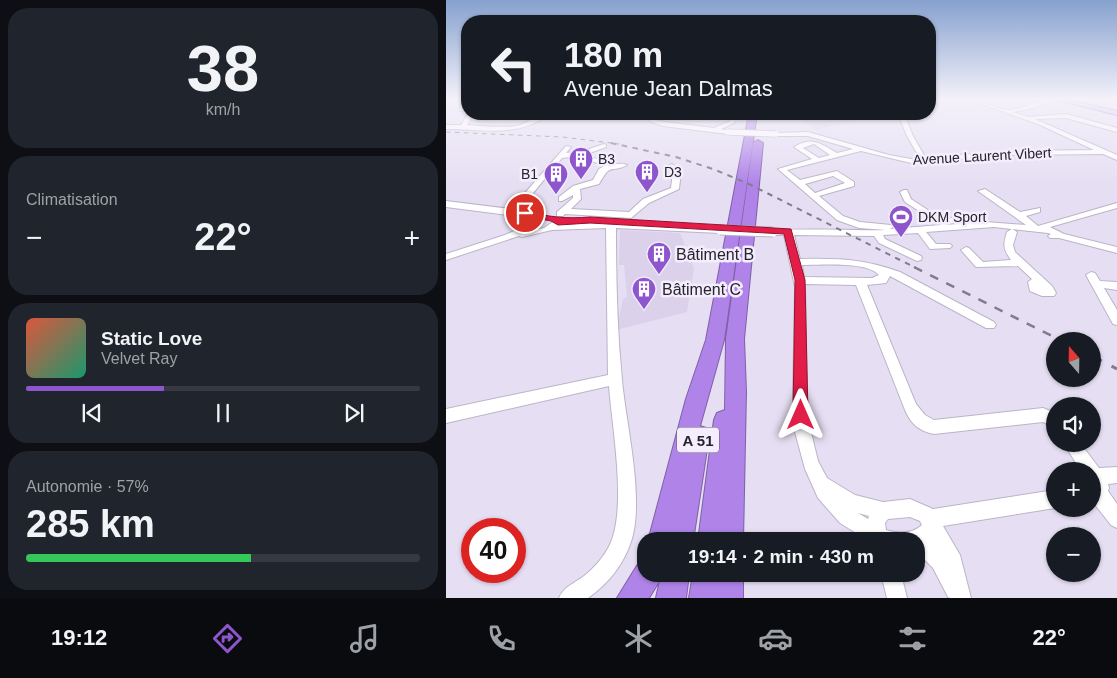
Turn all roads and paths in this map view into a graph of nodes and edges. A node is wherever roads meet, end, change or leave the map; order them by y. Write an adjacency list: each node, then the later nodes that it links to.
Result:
1 (463, 128): 2 (street)
2 (515, 128)
3 (697, 128): 9 (street, Avenue Laurent Vibert)
4 (720, 128): 9 (street)
5 (751, 128): 68 (highway)
6 (760, 128): 68 (highway)
7 (907, 128): 14 (street)
8 (1051, 128): 13 (street)
9 (715, 130): 12 (street, Avenue Laurent Vibert, bridge)
10 (604, 146): 15 (street)
11 (568, 147): 15 (street)
12 (862, 149): 16 (street); 21 (street, Avenue Laurent Vibert)
13 (1103, 152): 17 (street); 20 (street, Avenue Laurent Vibert)
14 (922, 155): 20 (street); 21 (street)
15 (561, 156): 38 (street)
16 (836, 156): 19 (street); 19 (street)
17 (1117, 158)
18 (592, 159): 23 (street)
19 (818, 160): 25 (street)
20 (937, 160): 21 (street, Avenue Laurent Vibert)
21 (911, 161)
22 (623, 165): 23 (street)
23 (609, 166): 26 (street)
24 (678, 169): 34 (street)
25 (800, 183): 29 (street); 29 (street)
26 (576, 188): 30 (street); 37 (street)
27 (904, 192): 44 (street)
28 (982, 192): 39 (street)
29 (815, 195): 44 (street)
30 (562, 199)
31 (446, 204): 38 (street)
32 (1117, 205): 40 (street)
33 (446, 209): 47 (street)
34 (636, 209): 35 (street); 37 (street)
35 (648, 209)
36 (1037, 210): 39 (street)
37 (564, 211): 42 (street)
38 (513, 212): 41 (street)
39 (1019, 215): 48 (street)
40 (1086, 215): 48 (street); 53 (street)
41 (543, 218): 42 (street); 47 (street)
42 (555, 222): 43 (street); 47 (street)
43 (609, 223): 50 (street, bridge); 69 (street)
44 (942, 223): 45 (street); 46 (street)
45 (984, 225): 46 (street); 49 (street)
46 (969, 227): 49 (street); 51 (street)
47 (532, 228): 57 (street)
48 (1037, 229): 49 (street); 53 (street)
49 (1010, 230): 53 (street); 60 (street)
50 (788, 231): 52 (street); 59 (street)
51 (921, 232): 52 (street); 54 (street)
52 (877, 234): 58 (street)
53 (1059, 235): 56 (street)
54 (947, 246)
55 (966, 250): 60 (street)
56 (1117, 250)
57 (446, 257)
58 (918, 258)
59 (796, 262): 61 (street); 62 (street)
60 (1020, 263): 63 (street)
61 (882, 269): 64 (street); 67 (street)
62 (800, 280): 64 (street); 74 (street)
63 (1038, 281)
64 (860, 282): 71 (street)
65 (1117, 286): 66 (street)
66 (1117, 321)
67 (990, 325)
68 (725, 339): 80 (highway); 81 (highway, A 51); 82 (highway, A 51); 83 (highway)
69 (615, 379): 70 (street); 93 (street)
70 (446, 416)
71 (1046, 418)
72 (1117, 476): 73 (street)
73 (1101, 480)
74 (817, 481): 77 (street); 84 (street)
75 (1101, 491): 78 (street)
76 (1046, 501): 79 (street)
77 (883, 511): 79 (street); 85 (street)
78 (1117, 519)
79 (930, 522): 86 (street); 99 (street)
80 (663, 532)
81 (682, 532)
82 (712, 532)
83 (730, 532)
84 (870, 532)
85 (879, 532)
86 (925, 535)
87 (925, 545): 99 (street)
88 (643, 582): 94 (highway)
89 (674, 582): 95 (highway)
90 (706, 582): 96 (highway)
91 (729, 582): 97 (highway)
92 (893, 582): 98 (street)
93 (569, 598)
94 (632, 598)
95 (671, 598)
96 (704, 598)
97 (728, 598)
98 (897, 598)
99 (960, 598)

